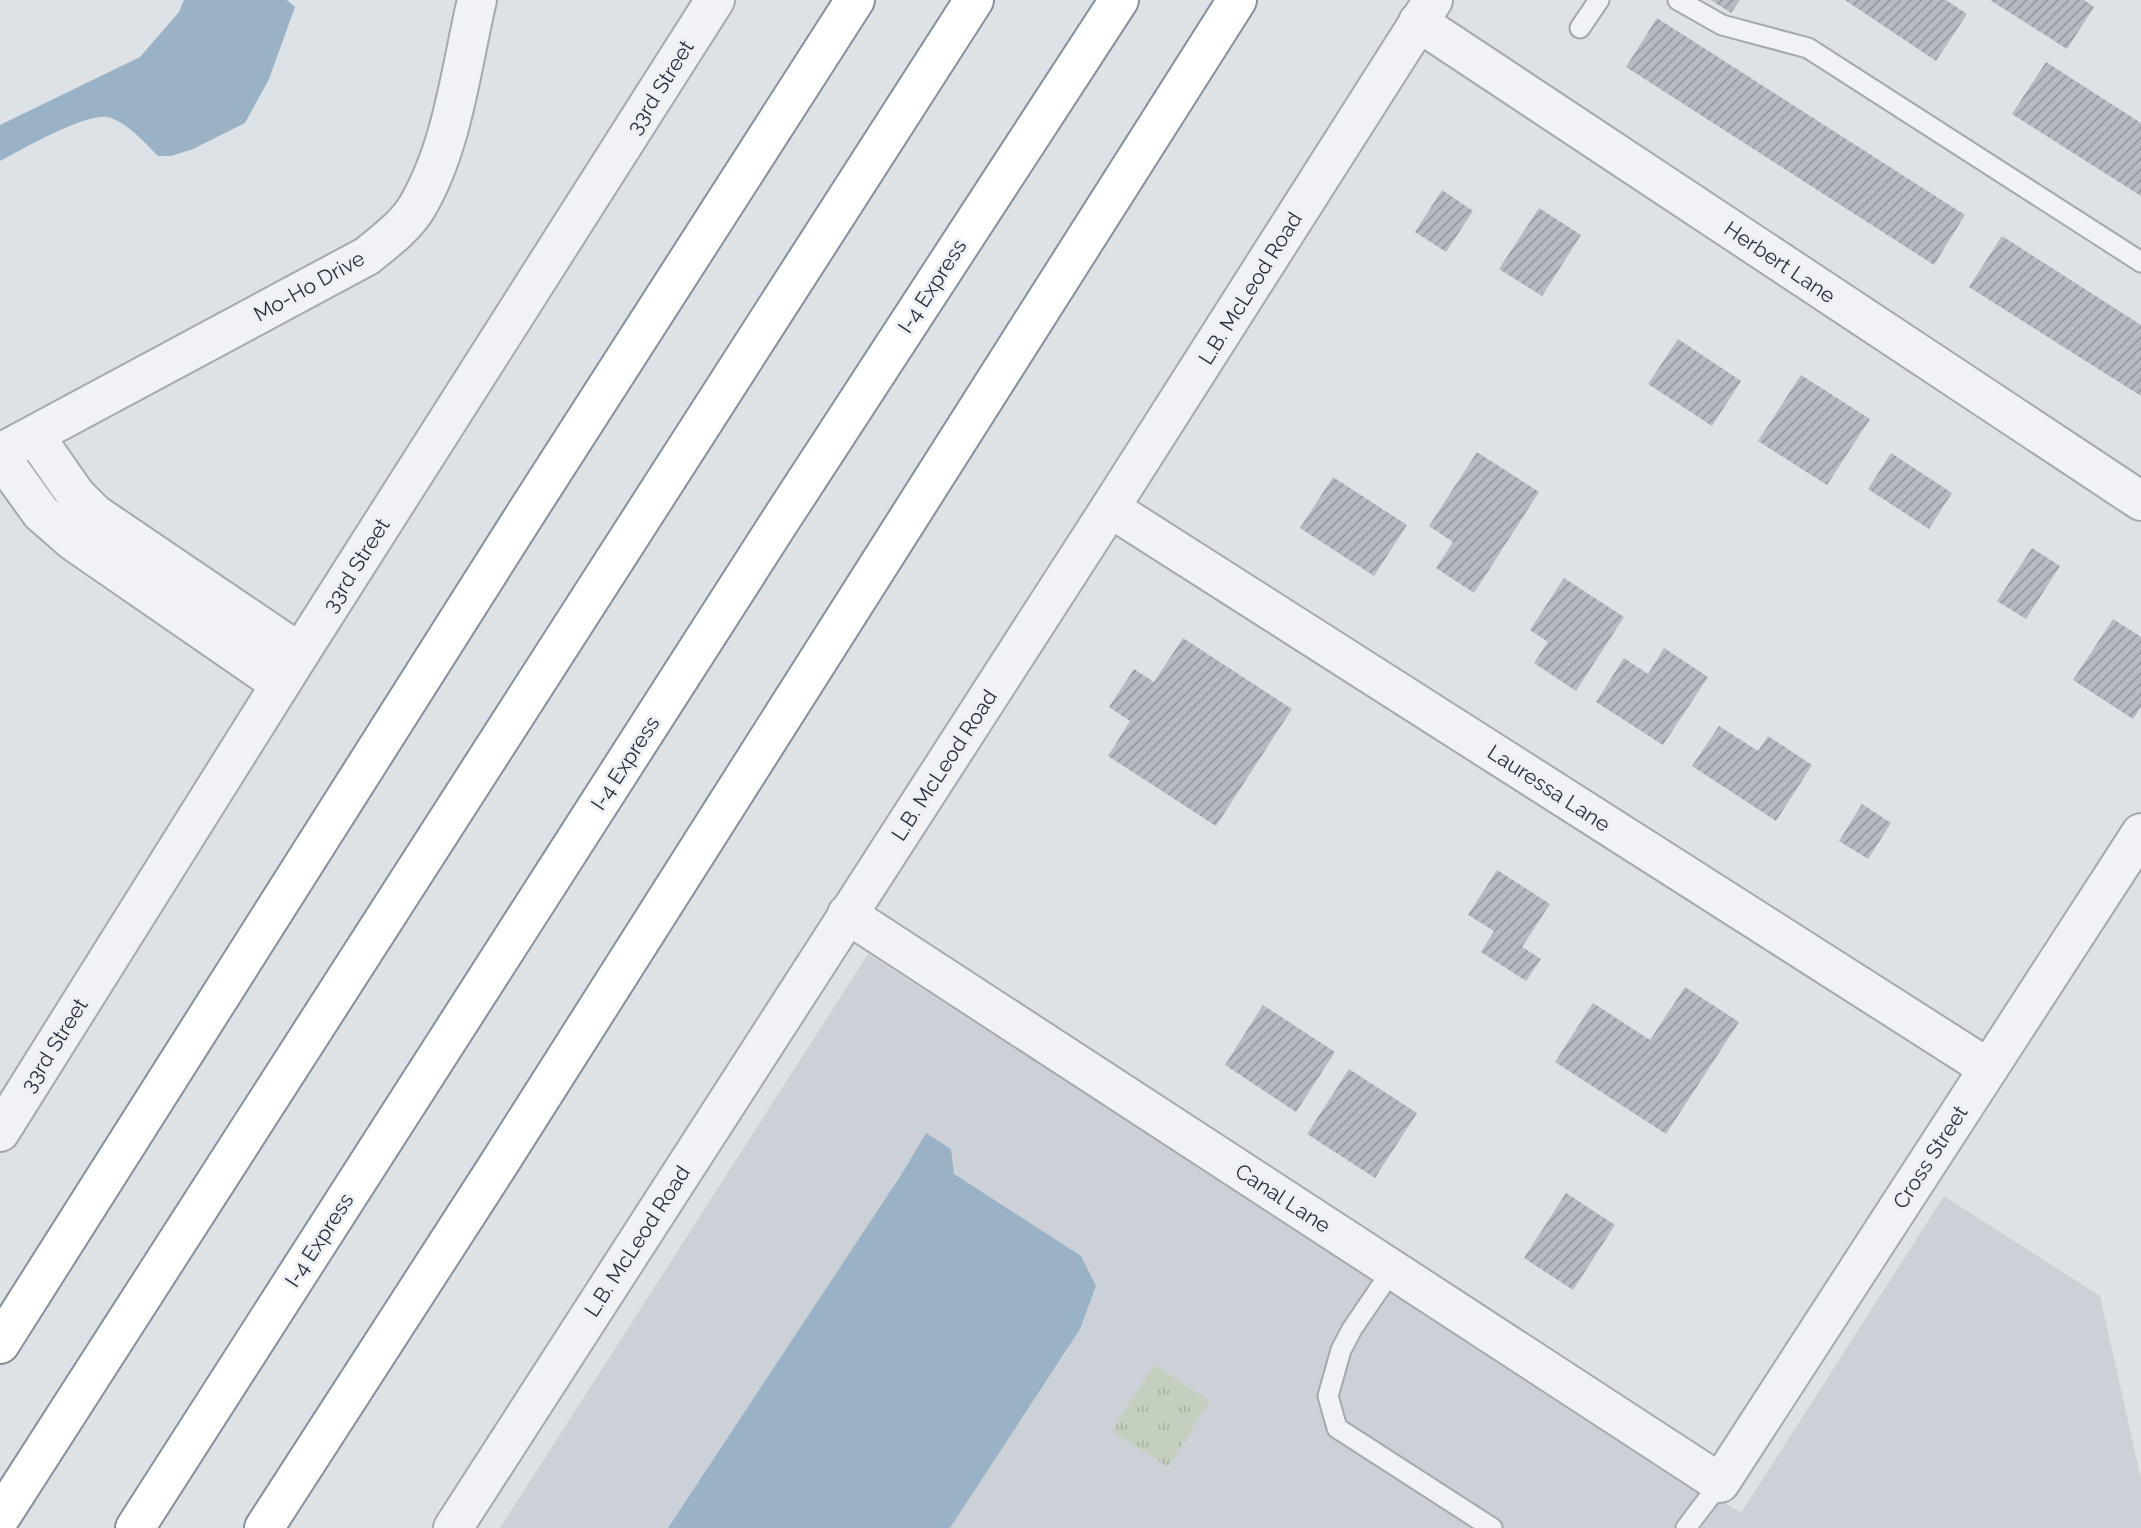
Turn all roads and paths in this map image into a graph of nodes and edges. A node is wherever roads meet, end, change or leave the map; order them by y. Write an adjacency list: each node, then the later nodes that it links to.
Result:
1 (477, 0): 12 (street, Mo-Ho Drive)
2 (715, 0): 16 (street, 33rd Street)
3 (855, 0): 22 (highway)
4 (974, 0): 24 (highway)
5 (1119, 0): 25 (highway, I-4 Express)
6 (1237, 0): 26 (highway)
7 (1599, 0): 10 (lane)
8 (1678, 0): 11 (lane)
9 (1425, 11): 14 (street, Herbert Lane); 15 (street, L.B. McLeod Road)
10 (1580, 28)
11 (2141, 262)
12 (34, 435): 13 (street, Mo-Ho Drive); 16 (street)
13 (0, 455): 16 (street)
14 (2141, 501)
15 (1110, 508): 18 (street, L.B. McLeod Road); 19 (street, Lauressa Lane)
16 (290, 669): 20 (street, 33rd Street)
17 (2141, 833): 19 (street, Cross Street)
18 (847, 914): 21 (street, Canal Lane); 27 (street, L.B. McLeod Road)
19 (1988, 1068): 23 (street, Cross Street)
20 (0, 1132)
21 (1393, 1269): 23 (street, Canal Lane); 28 (lane)
22 (0, 1344)
23 (1720, 1483): 29 (lane)
24 (0, 1518)
25 (135, 1528)
26 (264, 1528)
27 (453, 1528)
28 (1492, 1528)
29 (1686, 1528)

